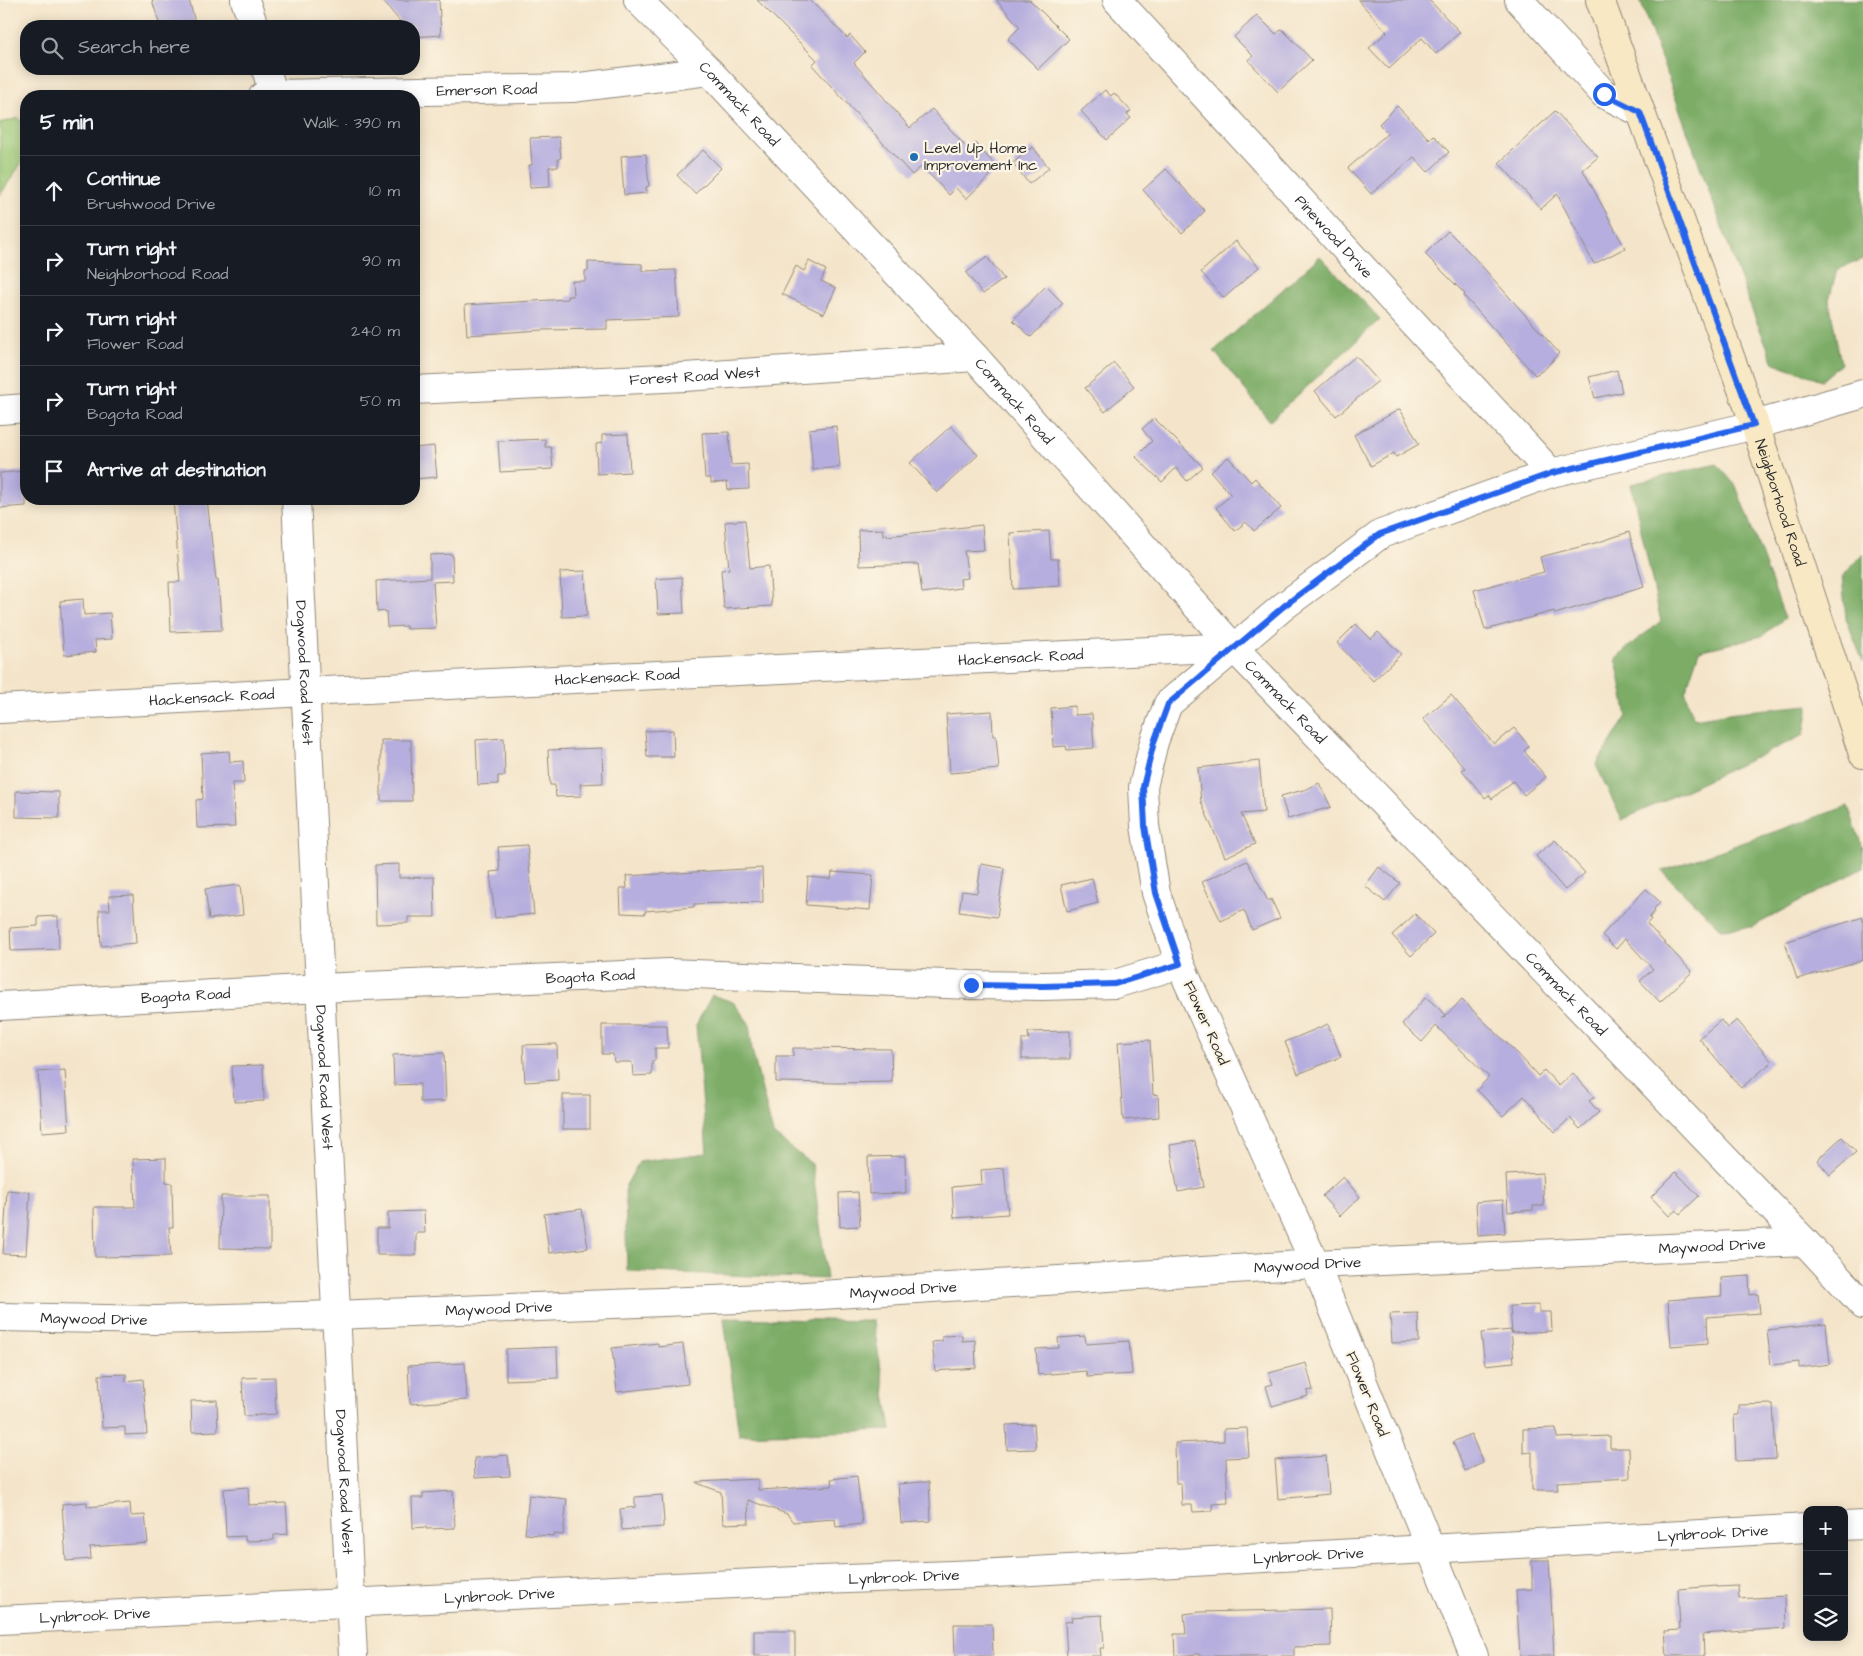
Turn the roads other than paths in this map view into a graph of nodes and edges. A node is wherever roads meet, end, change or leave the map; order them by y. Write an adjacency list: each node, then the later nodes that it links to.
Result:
1 (245, 0): 6 (street)
2 (638, 0): 7 (street, Commack Road)
3 (1117, 0): 18 (street, Pinewood Drive)
4 (1519, 0): 11 (street)
5 (1600, 0): 11 (main road, Neighborhood Road)
6 (252, 20)
7 (709, 71): 10 (street, Emerson Road); 12 (street, Commack Road)
8 (267, 75): 9 (street)
9 (269, 90)
10 (420, 92)
11 (1640, 112): 17 (main road, Neighborhood Road)
12 (975, 356): 13 (street, Forest Road West); 20 (street, Commack Road)
13 (420, 390)
14 (1863, 394): 17 (street, Flower Road)
15 (20, 408): 16 (street)
16 (0, 410)
17 (1754, 425): 18 (street, Flower Road); 23 (main road, Neighborhood Road)
18 (1552, 473): 20 (street, Flower Road)
19 (296, 505): 21 (street, Dogwood Road West)
20 (1233, 648): 21 (street, Hackensack Road); 24 (street, Flower Road); 27 (street, Commack Road)
21 (304, 692): 22 (street, Hackensack Road); 25 (street, Dogwood Road West)
22 (0, 709)
23 (1863, 754)
24 (1180, 964): 25 (street, Bogota Road); 28 (street, Flower Road)
25 (320, 988): 26 (street, Bogota Road); 30 (street, Dogwood Road West)
26 (0, 1006)
27 (1804, 1242): 28 (street, Maywood Drive); 29 (street, Commack Road)
28 (1315, 1264): 30 (street, Maywood Drive); 35 (street, Flower Road)
29 (1863, 1305)
30 (335, 1314): 31 (street, Maywood Drive); 36 (street, Dogwood Road West)
31 (0, 1317)
32 (1863, 1525): 33 (street)
33 (1848, 1526)
34 (1803, 1528): 35 (street, Lynbrook Drive)
35 (1430, 1549): 36 (street, Lynbrook Drive); 39 (street, Flower Road)
36 (350, 1603): 37 (street, Lynbrook Drive); 38 (street, Dogwood Road West)
37 (0, 1620)
38 (353, 1656)
39 (1474, 1656)

